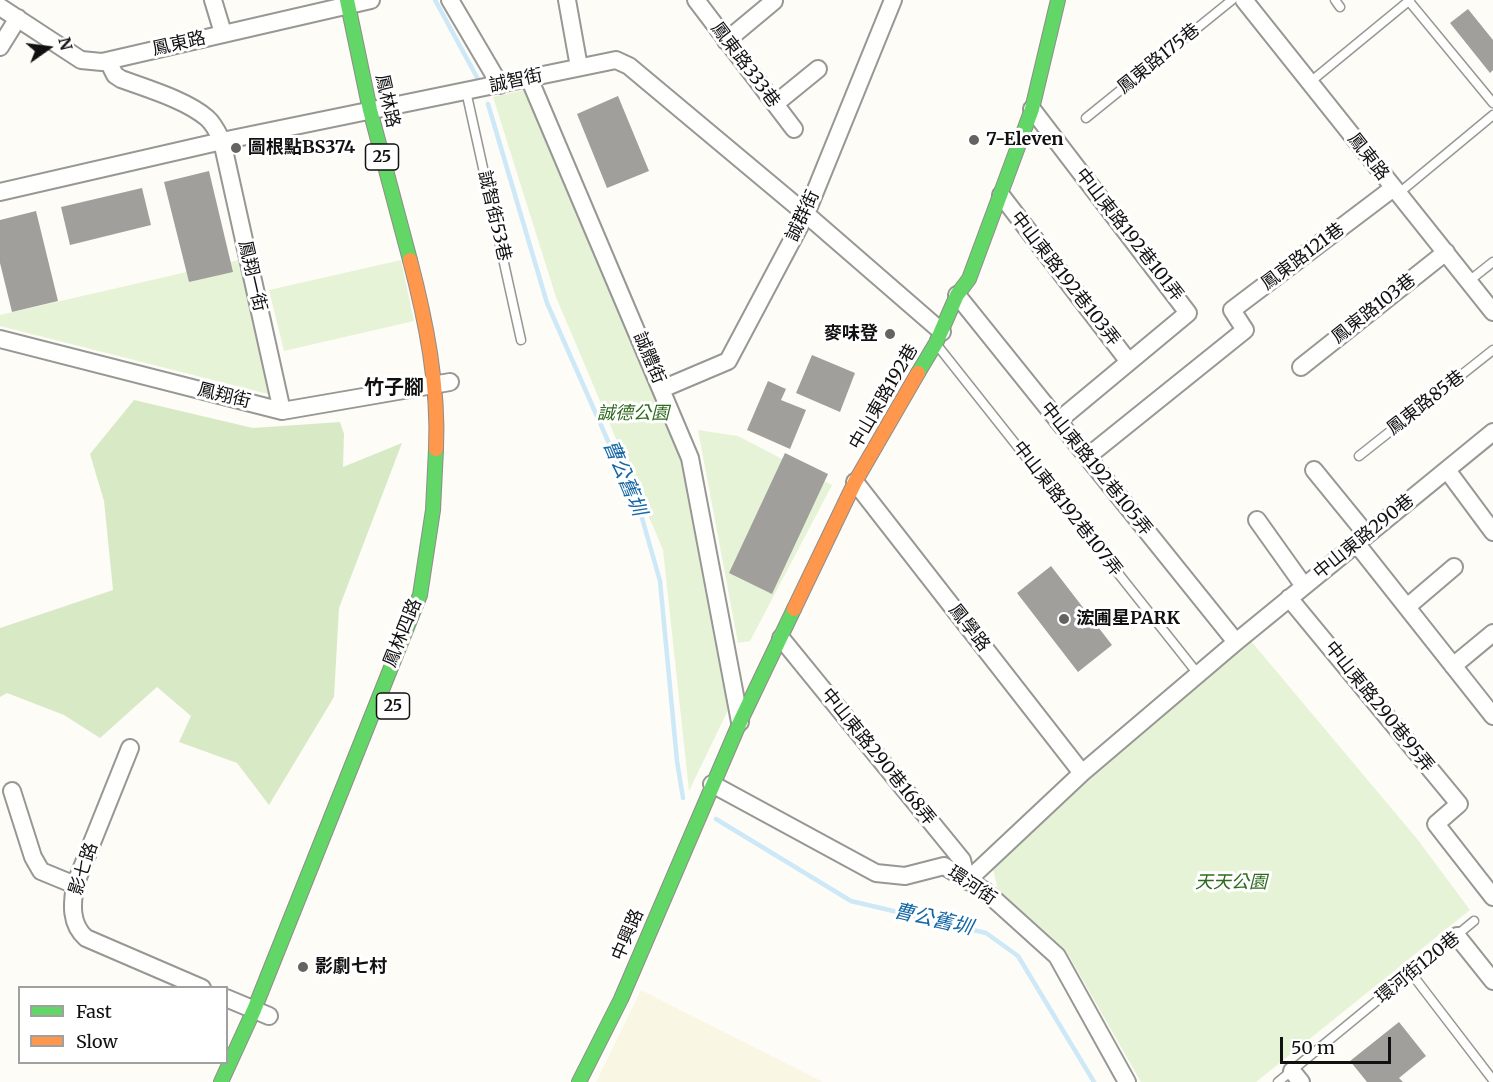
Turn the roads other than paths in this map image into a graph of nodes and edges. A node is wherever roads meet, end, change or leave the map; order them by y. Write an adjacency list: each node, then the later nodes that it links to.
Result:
1 (213, 0): 14 (street)
2 (450, 0): 22 (street)
3 (567, 0): 18 (street)
4 (696, 0): 15 (street, 鳳東路333巷)
5 (893, 0): 35 (street, 誠群街)
6 (1058, 0): 26 (street, 中山東路192巷)
7 (1232, 0): 29 (lane, 鳳東路175巷)
8 (1244, 0): 21 (street, 鳳東路)
9 (1409, 0): 21 (lane); 24 (lane)
10 (774, 1): 15 (street)
11 (360, 3): 14 (street, 鳳東路); 27 (street, 鳳林路 / 25)
12 (0, 7): 13 (street, 鳳東路)
13 (18, 18): 16 (street); 17 (street, 鳳東路)
14 (223, 33): 17 (street, 鳳東路)
15 (726, 41): 25 (street, 鳳東路333巷)
16 (0, 47)
17 (108, 61): 31 (street)
18 (579, 66): 20 (street, 誠智街); 35 (street, 誠智街)
19 (818, 69): 25 (street)
20 (529, 78): 22 (street, 誠智街); 49 (street, 誠體街)
21 (1309, 82): 32 (street, 鳳東路)
22 (500, 85): 23 (street, 誠智街)
23 (466, 91): 27 (street, 誠智街); 44 (lane, 誠智街53巷)
24 (1493, 103)
25 (775, 104): 30 (street, 鳳東路333巷)
26 (1032, 109): 34 (street, 中山東路192巷); 46 (street, 中山東路192巷101弄)
27 (370, 110): 31 (street, 誠智街); 41 (street, 鳳林路 / 25)
28 (1493, 115): 32 (lane)
29 (1086, 117)
30 (794, 129)
31 (222, 141): 33 (street, 誠智街); 50 (street, 鳳翔一街)
32 (1396, 191): 36 (street, 鳳東路); 54 (street, 鳳東路121巷)
33 (0, 192)
34 (1000, 195): 39 (street, 中山東路192巷); 46 (street, 中山東路192巷103弄)
35 (806, 214): 42 (street, 誠智街); 49 (street, 誠群街)
36 (1446, 252): 38 (street, 鳳東路); 47 (street, 鳳東路103巷)
37 (1493, 262): 38 (lane)
38 (1468, 281): 40 (street, 鳳東路)
39 (957, 296): 42 (street, 中山東路192巷); 51 (street, 中山東路192巷105弄)
40 (1493, 312)
41 (424, 314): 48 (street, 鳳林四路 / 25)
42 (939, 338): 57 (street, 中山東路192巷); 69 (lane, 中山東路192巷107弄)
43 (0, 339): 50 (street, 鳳翔街)
44 (521, 340)
45 (1493, 350): 53 (lane, 鳳東路85巷)
46 (1129, 362): 51 (street, 中山東路192巷101弄)
47 (1301, 367)
48 (446, 382): 50 (street, 鳳翔街); 85 (street, 鳳林四路 / 25)
49 (662, 389): 71 (street, 誠體街)
50 (282, 411)
51 (1058, 421): 54 (street, 中山東路192巷105弄)
52 (1493, 432): 56 (street, 中山東路290巷)
53 (1359, 456)
54 (1087, 457): 67 (street, 中山東路192巷105弄)
55 (1314, 470): 60 (street)
56 (1447, 470): 59 (street); 60 (street, 中山東路290巷)
57 (855, 482): 66 (street, 中山東路192巷); 73 (street, 鳳學路)
58 (1257, 520): 62 (street)
59 (1493, 532)
60 (1362, 539): 62 (street, 中山東路290巷); 64 (street)
61 (1454, 567): 64 (street)
62 (1304, 586): 63 (street, 中山東路290巷)
63 (1289, 598): 67 (street, 中山東路290巷); 78 (street, 中山東路290巷95弄)
64 (1407, 607): 68 (street)
65 (1493, 633): 68 (street)
66 (781, 638): 71 (street, 中山東路192巷); 76 (street, 中山東路290巷168弄)
67 (1236, 642): 69 (street, 中山東路290巷)
68 (1453, 666): 70 (street)
69 (1198, 674): 73 (street, 中山東路290巷)
70 (1493, 716)
71 (740, 723): 75 (street, 中山東路192巷)
72 (130, 748): 77 (street, 影七路)
73 (1083, 773): 76 (street, 中山東路290巷)
74 (12, 791): 77 (street)
75 (709, 792): 76 (street, 環河街); 89 (street, 中興路)
76 (967, 881): 90 (street, 環河街)
77 (75, 885): 83 (street, 影七路)
78 (1493, 897)
79 (1474, 921): 80 (lane, 環河街120巷)
80 (1457, 936): 81 (lane, 環河街120巷); 82 (street)
81 (1411, 973): 86 (lane, 環河街120巷); 87 (lane)
82 (1493, 981)
83 (200, 986)
84 (228, 999): 85 (street)
85 (265, 1014): 88 (street, 鳳林四路 / 25)
86 (1297, 1076): 91 (lane, 環河街120巷)
87 (1493, 1080)
88 (221, 1082)
89 (579, 1082)
90 (1127, 1082)
91 (1278, 1082)

